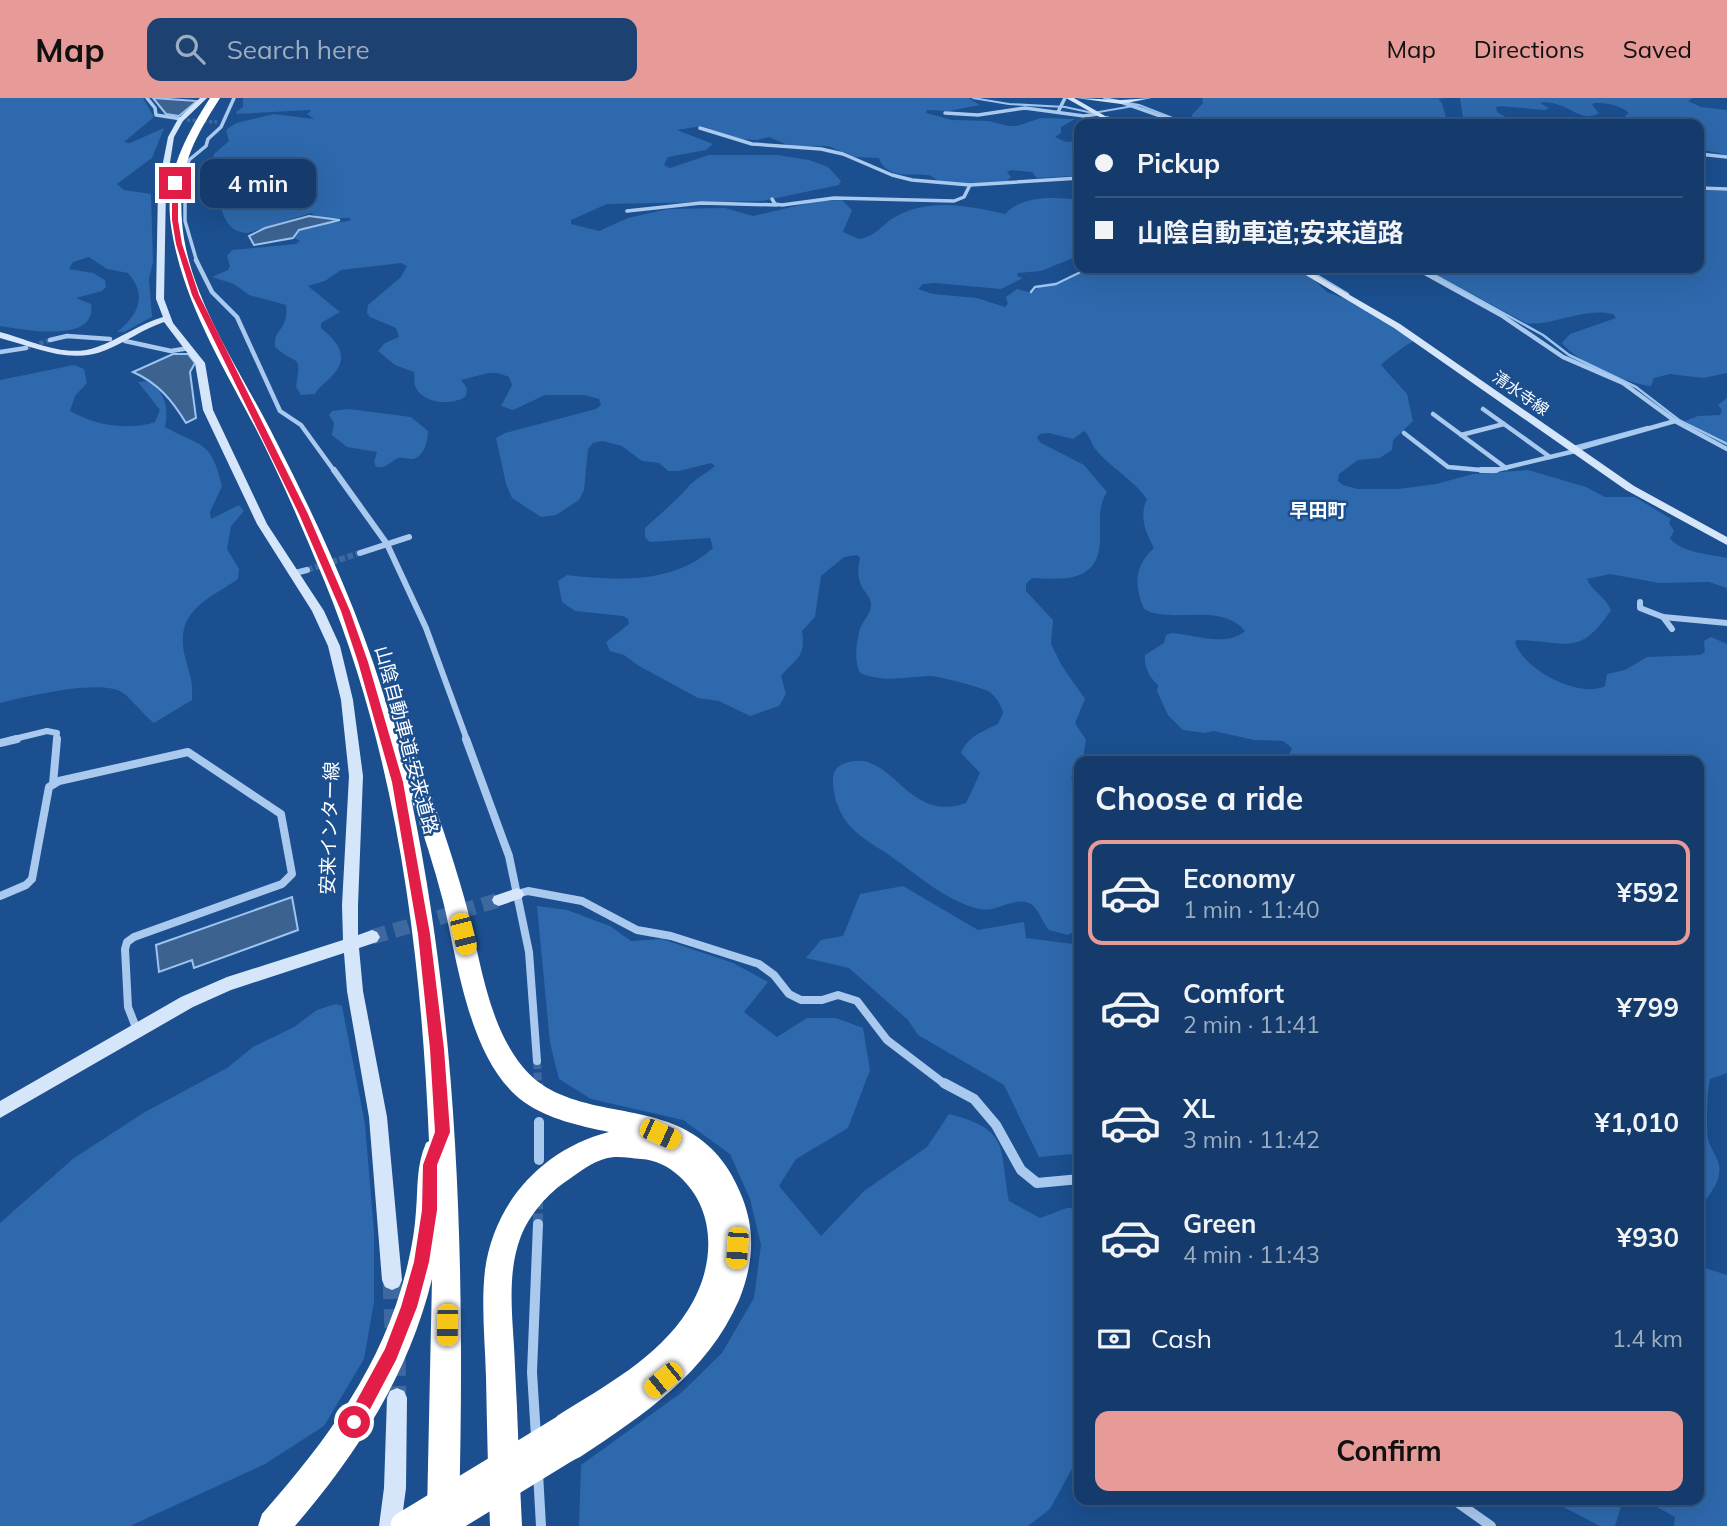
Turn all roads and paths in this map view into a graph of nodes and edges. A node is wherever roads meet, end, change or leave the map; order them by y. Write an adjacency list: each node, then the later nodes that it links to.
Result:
1 (147, 98): 14 (street)
2 (204, 98): 14 (main road, 安来インター線)
3 (215, 98): 50 (highway, 山陰自動車道;安来道路)
4 (234, 98): 47 (street)
5 (1067, 98): 9 (street); 11 (main road)
6 (1079, 98): 8 (main road)
7 (1150, 98): 8 (main road)
8 (1121, 102): 13 (street)
9 (1058, 112): 10 (street); 11 (street)
10 (945, 113)
11 (1098, 114): 12 (main road)
12 (1107, 119)
13 (1169, 119)
14 (183, 120): 27 (main road, 安来インター線)
15 (700, 128): 19 (street)
16 (1704, 155): 17 (street)
17 (1727, 157)
18 (1074, 178): 19 (street)
19 (970, 185): 23 (street)
20 (1704, 188): 21 (street)
21 (1727, 189)
22 (772, 199): 23 (street)
23 (781, 205): 24 (street)
24 (627, 211)
25 (1307, 273): 42 (main road, 清水寺線)
26 (1425, 273): 37 (street)
27 (166, 319): 28 (main road); 33 (main road, 安来インター線)
28 (0, 335)
29 (110, 339): 30 (street)
30 (50, 340)
31 (125, 341): 33 (street)
32 (26, 348): 34 (street)
33 (189, 348): 60 (main road, 安来インター線)
34 (0, 352)
35 (1483, 409): 38 (street)
36 (1433, 414): 40 (street)
37 (1675, 421): 41 (street); 42 (street)
38 (1504, 424): 40 (street); 43 (street)
39 (1404, 433): 44 (street)
40 (1461, 435): 44 (street)
41 (1727, 449)
42 (1574, 450): 43 (street); 46 (main road, 清水寺線)
43 (1550, 457): 44 (street)
44 (1506, 468)
45 (410, 537): 47 (street)
46 (1727, 542)
47 (387, 544): 48 (street); 56 (street)
48 (360, 553)
49 (1638, 608): 51 (street)
50 (345, 611): 65 (highway, 山陰自動車道;安来道路); 71 (highway)
51 (1663, 617): 52 (street); 53 (street)
52 (1727, 623)
53 (1672, 629)
54 (0, 743): 55 (street)
55 (53, 784): 57 (street); 61 (street)
56 (517, 894): 58 (main road); 62 (street); 67 (street)
57 (0, 896)
58 (499, 900)
59 (372, 937): 60 (main road)
60 (351, 943): 61 (main road); 69 (main road, 安来インター線)
61 (137, 1030): 63 (main road)
62 (537, 1061)
63 (0, 1110)
64 (539, 1122): 66 (street)
65 (443, 1132): 73 (highway); 76 (highway, 山陰自動車道;安来道路)
66 (539, 1160)
67 (1074, 1180)
68 (538, 1224): 78 (street)
69 (392, 1280)
70 (397, 1398): 74 (main road)
71 (568, 1436): 75 (highway, bridge); 76 (highway, bridge); 77 (highway)
72 (1461, 1505): 79 (street)
73 (274, 1526)
74 (390, 1526)
75 (405, 1526)
76 (440, 1526)
77 (506, 1526)
78 (541, 1526)
79 (1491, 1526)

